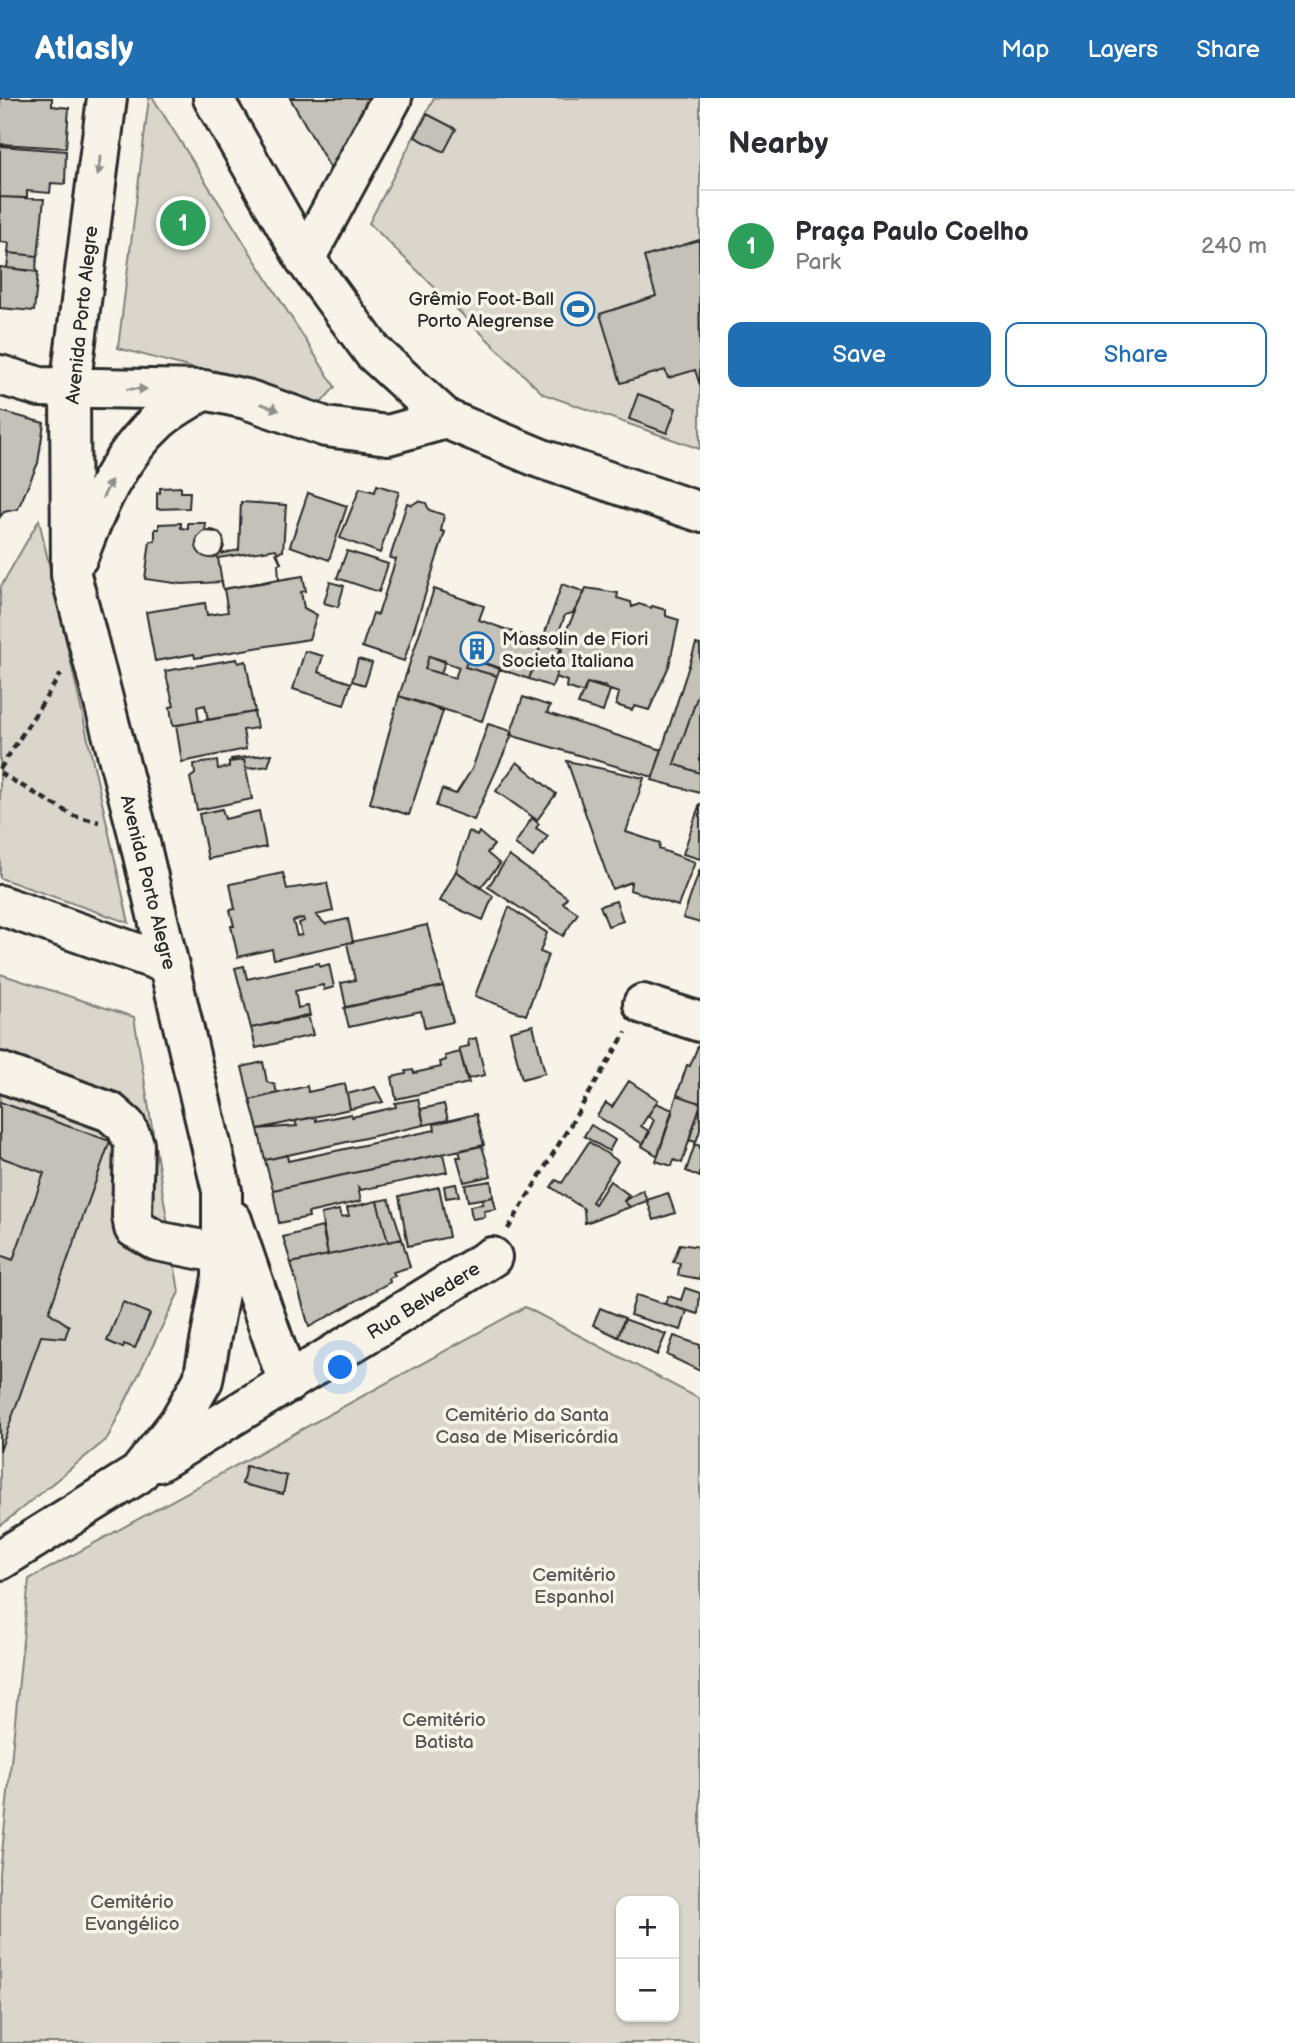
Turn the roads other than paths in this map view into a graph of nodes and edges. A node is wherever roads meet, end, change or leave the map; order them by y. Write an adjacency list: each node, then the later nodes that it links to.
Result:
1 (107, 98): 6 (street, Avenida Porto Alegre, one-way to 6)
2 (213, 98): 4 (street)
3 (393, 98): 4 (street)
4 (305, 259): 8 (street)
5 (0, 375): 6 (street)
6 (70, 388): 7 (street, one-way to 7); 10 (street, Avenida Porto Alegre)
7 (204, 390): 8 (street, one-way to 8); 10 (street, one-way to 7)
8 (446, 419): 9 (street)
9 (700, 512)
10 (71, 575): 12 (street, Avenida Porto Alegre)
11 (0, 905): 12 (street)
12 (169, 964): 16 (street, Avenida Porto Alegre)
13 (643, 1004): 14 (street)
14 (700, 1022)
15 (0, 1072): 17 (street)
16 (222, 1191): 17 (street, Avenida Porto Alegre); 19 (street, Avenida Porto Alegre)
17 (223, 1254): 20 (street, Avenida Porto Alegre)
18 (492, 1257): 19 (street, Rua Belvedere)
19 (288, 1383): 20 (street, Rua Belvedere)
20 (138, 1474): 21 (street, Avenida Porto Alegre)
21 (0, 1560)

